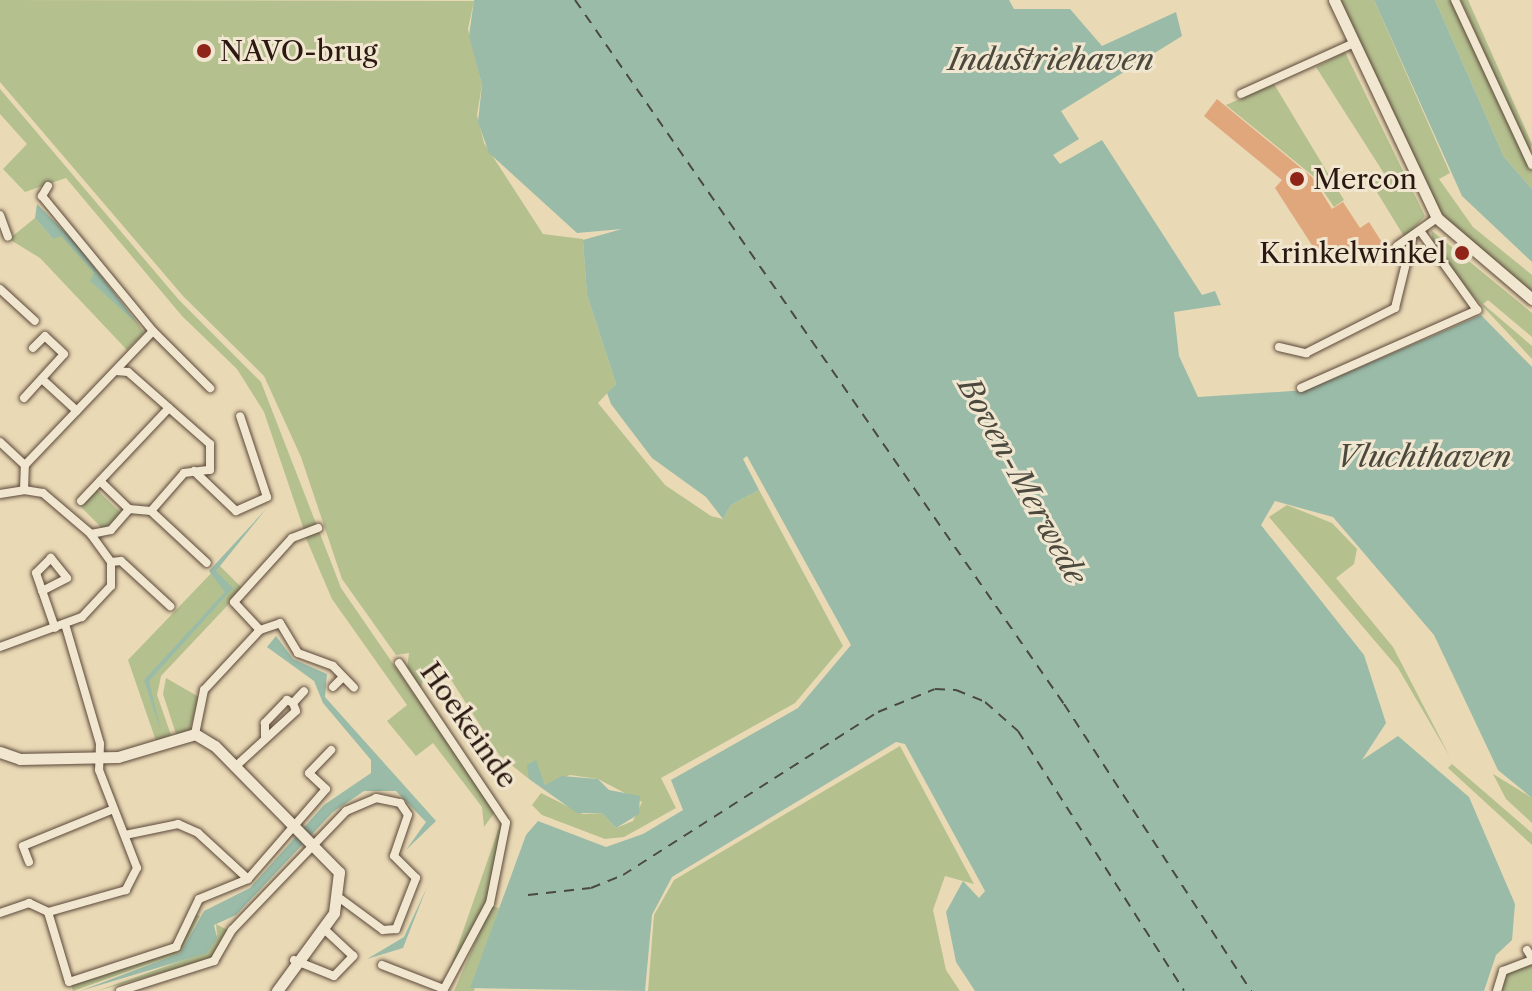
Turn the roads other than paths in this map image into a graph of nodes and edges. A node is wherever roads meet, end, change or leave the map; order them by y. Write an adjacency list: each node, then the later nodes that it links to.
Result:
1 (1334, 0): 3 (street)
2 (1455, 0): 5 (street)
3 (1354, 43): 4 (street); 8 (street)
4 (1241, 94)
5 (1532, 165)
6 (48, 186): 16 (street)
7 (0, 215): 10 (street)
8 (1437, 218): 9 (street); 14 (street)
9 (1421, 232): 11 (street); 22 (street)
10 (8, 237)
11 (1412, 239): 12 (street); 17 (street)
12 (1397, 246)
13 (0, 289): 15 (street)
14 (1532, 299)
15 (35, 321)
16 (153, 331): 19 (street); 21 (street)
17 (1279, 347)
18 (33, 348): 20 (street)
19 (116, 371): 24 (street); 25 (street)
20 (42, 379): 23 (street); 25 (street)
21 (210, 388)
22 (1301, 388)
23 (24, 398)
24 (169, 408): 29 (street); 30 (street)
25 (77, 411): 28 (street)
26 (240, 416): 29 (street)
27 (0, 442): 28 (street)
28 (25, 465): 31 (street)
29 (194, 471): 35 (street)
30 (100, 481): 33 (street); 34 (street)
31 (24, 490): 32 (street); 37 (street)
32 (0, 494)
33 (81, 501)
34 (129, 509): 35 (street); 37 (street)
35 (151, 511): 39 (street)
36 (318, 528): 44 (street)
37 (91, 534): 38 (street)
38 (111, 562): 41 (street); 42 (street)
39 (207, 563)
40 (42, 591): 43 (street)
41 (170, 606)
42 (65, 624): 43 (street); 56 (street)
43 (55, 628): 45 (street)
44 (260, 630): 47 (street); 52 (street)
45 (0, 647)
46 (399, 663): 71 (street, Hoekeinde)
47 (343, 677): 48 (street); 49 (street)
48 (333, 687)
49 (354, 688)
50 (304, 691): 51 (street)
51 (293, 703): 53 (street); 53 (street)
52 (195, 734): 56 (street); 57 (street)
53 (265, 736): 57 (street)
54 (331, 750): 59 (street)
55 (0, 752): 56 (street)
56 (101, 758): 58 (street)
57 (236, 766): 59 (street)
58 (111, 810): 60 (street); 62 (street)
59 (299, 824): 61 (street); 63 (street)
60 (125, 835): 63 (street); 65 (street)
61 (314, 840): 64 (street); 64 (street); 72 (street)
62 (29, 862)
63 (248, 879): 65 (street)
64 (341, 899): 67 (street)
65 (48, 912): 66 (street)
66 (0, 913)
67 (323, 928): 69 (street); 69 (street)
68 (1530, 956): 74 (street)
69 (294, 959): 73 (street)
70 (382, 965): 71 (street, Hoekeinde)
71 (444, 990)
72 (120, 991)
73 (277, 991)
74 (1497, 991)

